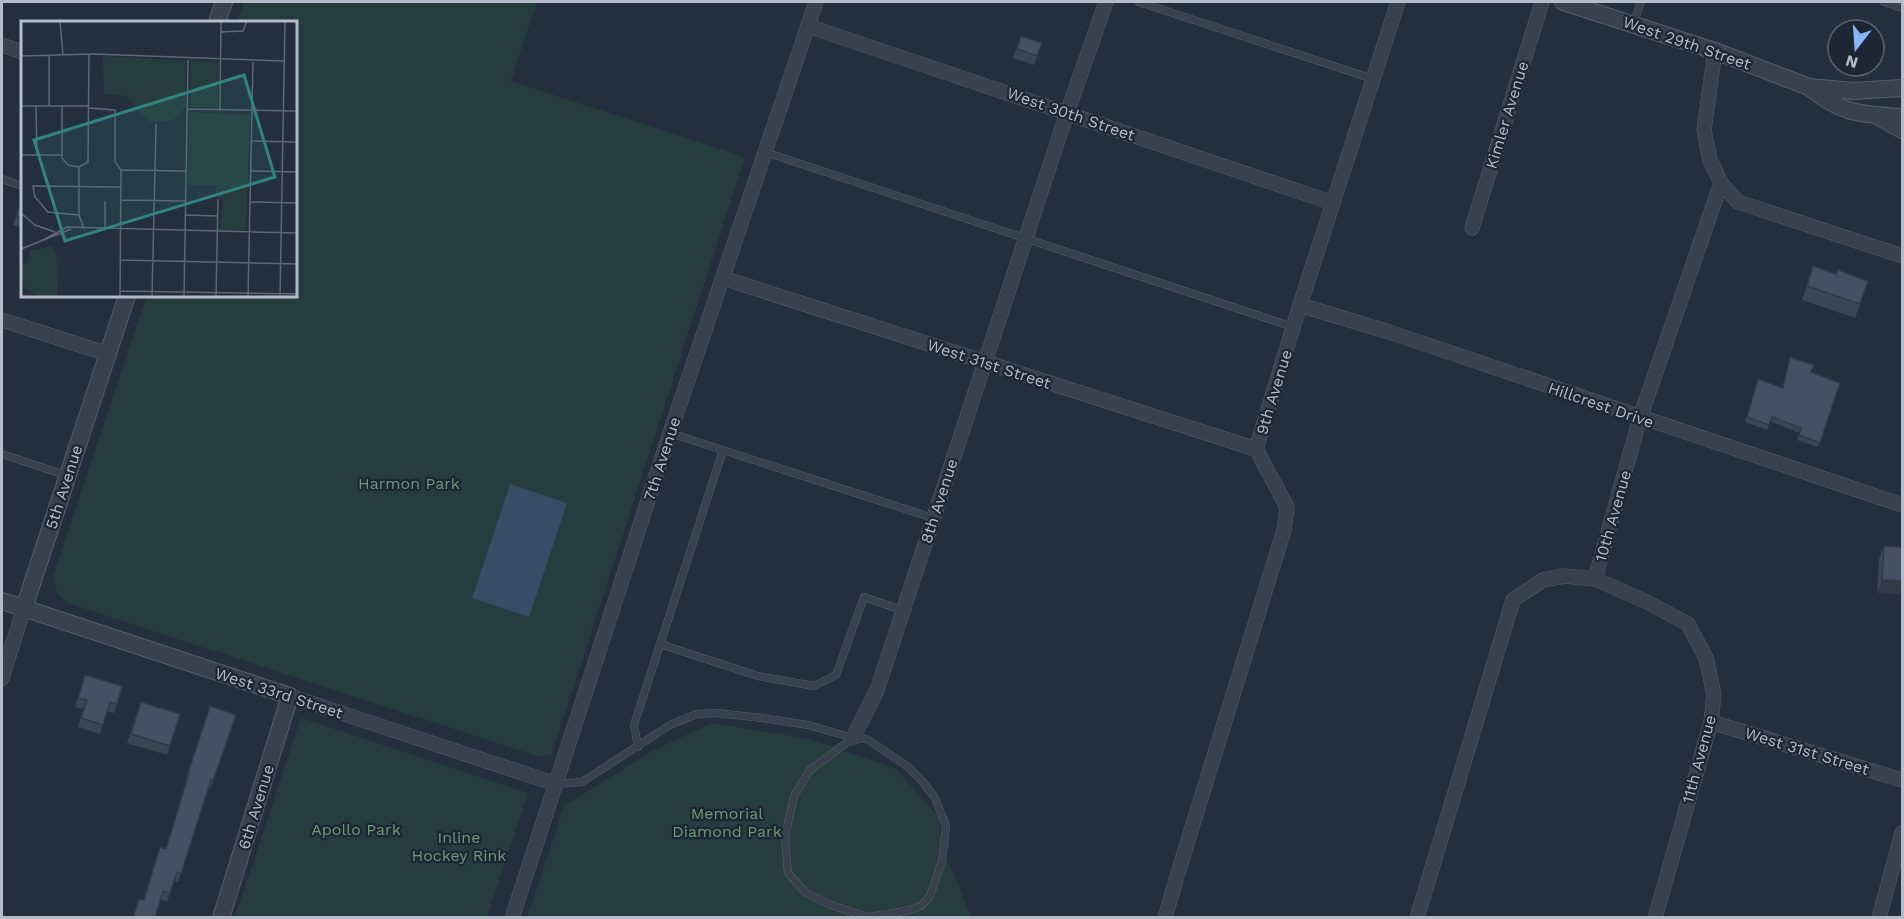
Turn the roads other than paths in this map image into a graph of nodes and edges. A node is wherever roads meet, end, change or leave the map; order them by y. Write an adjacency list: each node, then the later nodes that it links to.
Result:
1 (224, 2): 11 (street)
2 (816, 2): 13 (street, 7th Avenue)
3 (1106, 2): 20 (street, 8th Avenue)
4 (1139, 2): 17 (lane)
5 (1398, 2): 17 (street, 9th Avenue)
6 (1542, 2): 29 (street, Kimler Avenue)
7 (1563, 2): 12 (street, West 29th Street)
8 (1641, 2): 12 (lane)
9 (1884, 2): 10 (lane)
10 (1902, 8)
11 (217, 21)
12 (1633, 24): 15 (street, West 29th Street)
13 (808, 26): 20 (street, West 30th Street); 24 (street, 7th Avenue)
14 (2, 45): 16 (street)
15 (1715, 51): 18 (street, West 29th Street); 26 (street)
16 (21, 52)
17 (1374, 79): 28 (street, 9th Avenue)
18 (1809, 87): 19 (street, West 29th Street); 21 (street, West 29th Street)
19 (1902, 88)
20 (1067, 113): 28 (street, West 30th Street); 30 (street, 8th Avenue)
21 (1876, 115): 22 (street, West 29th Street); 23 (street)
22 (1902, 117)
23 (1902, 130)
24 (765, 152): 30 (lane); 32 (street, 7th Avenue)
25 (2, 179): 27 (lane)
26 (1720, 183): 31 (street); 39 (street, 10th Avenue)
27 (21, 186)
28 (1333, 203): 34 (street, 9th Avenue)
29 (1472, 228)
30 (1025, 238): 36 (lane); 38 (street, 8th Avenue)
31 (1902, 256)
32 (723, 278): 38 (street, West 31st Street); 40 (street, 7th Avenue)
33 (127, 297): 37 (street, 5th Avenue)
34 (1300, 305): 36 (street, 9th Avenue); 39 (street, Hillcrest Drive)
35 (2, 320): 37 (street)
36 (1293, 327): 42 (street, 9th Avenue)
37 (108, 354): 44 (street, 5th Avenue)
38 (985, 362): 42 (street, West 31st Street); 46 (street, 8th Avenue)
39 (1640, 418): 45 (street, Hillcrest Drive); 47 (street, 10th Avenue)
40 (670, 433): 41 (lane); 58 (street, 7th Avenue)
41 (723, 450): 46 (lane); 51 (lane)
42 (1256, 450): 63 (street, 9th Avenue)
43 (2, 454): 44 (lane)
44 (68, 476): 49 (street, 5th Avenue)
45 (1902, 505)
46 (933, 518): 50 (street, 8th Avenue)
47 (1595, 579): 54 (street, 11th Avenue); 64 (street, 10th Avenue)
48 (2, 601): 49 (street, West 33rd Street)
49 (24, 608): 52 (street, 5th Avenue); 53 (street, West 33rd Street)
50 (903, 610): 51 (lane); 55 (street, 8th Avenue)
51 (660, 644): 56 (lane)
52 (2, 678)
53 (290, 696): 58 (street, West 33rd Street); 61 (street, 6th Avenue)
54 (1711, 722): 57 (street, West 31st Street); 65 (street, 11th Avenue)
55 (853, 738): 56 (lane); 60 (lane); 60 (lane)
56 (638, 747): 58 (lane)
57 (1902, 780)
58 (556, 784): 62 (street, 7th Avenue)
59 (1902, 833): 66 (street)
60 (870, 917)
61 (221, 918)
62 (512, 918)
63 (1166, 918)
64 (1417, 918)
65 (1654, 918)
66 (1879, 918)

